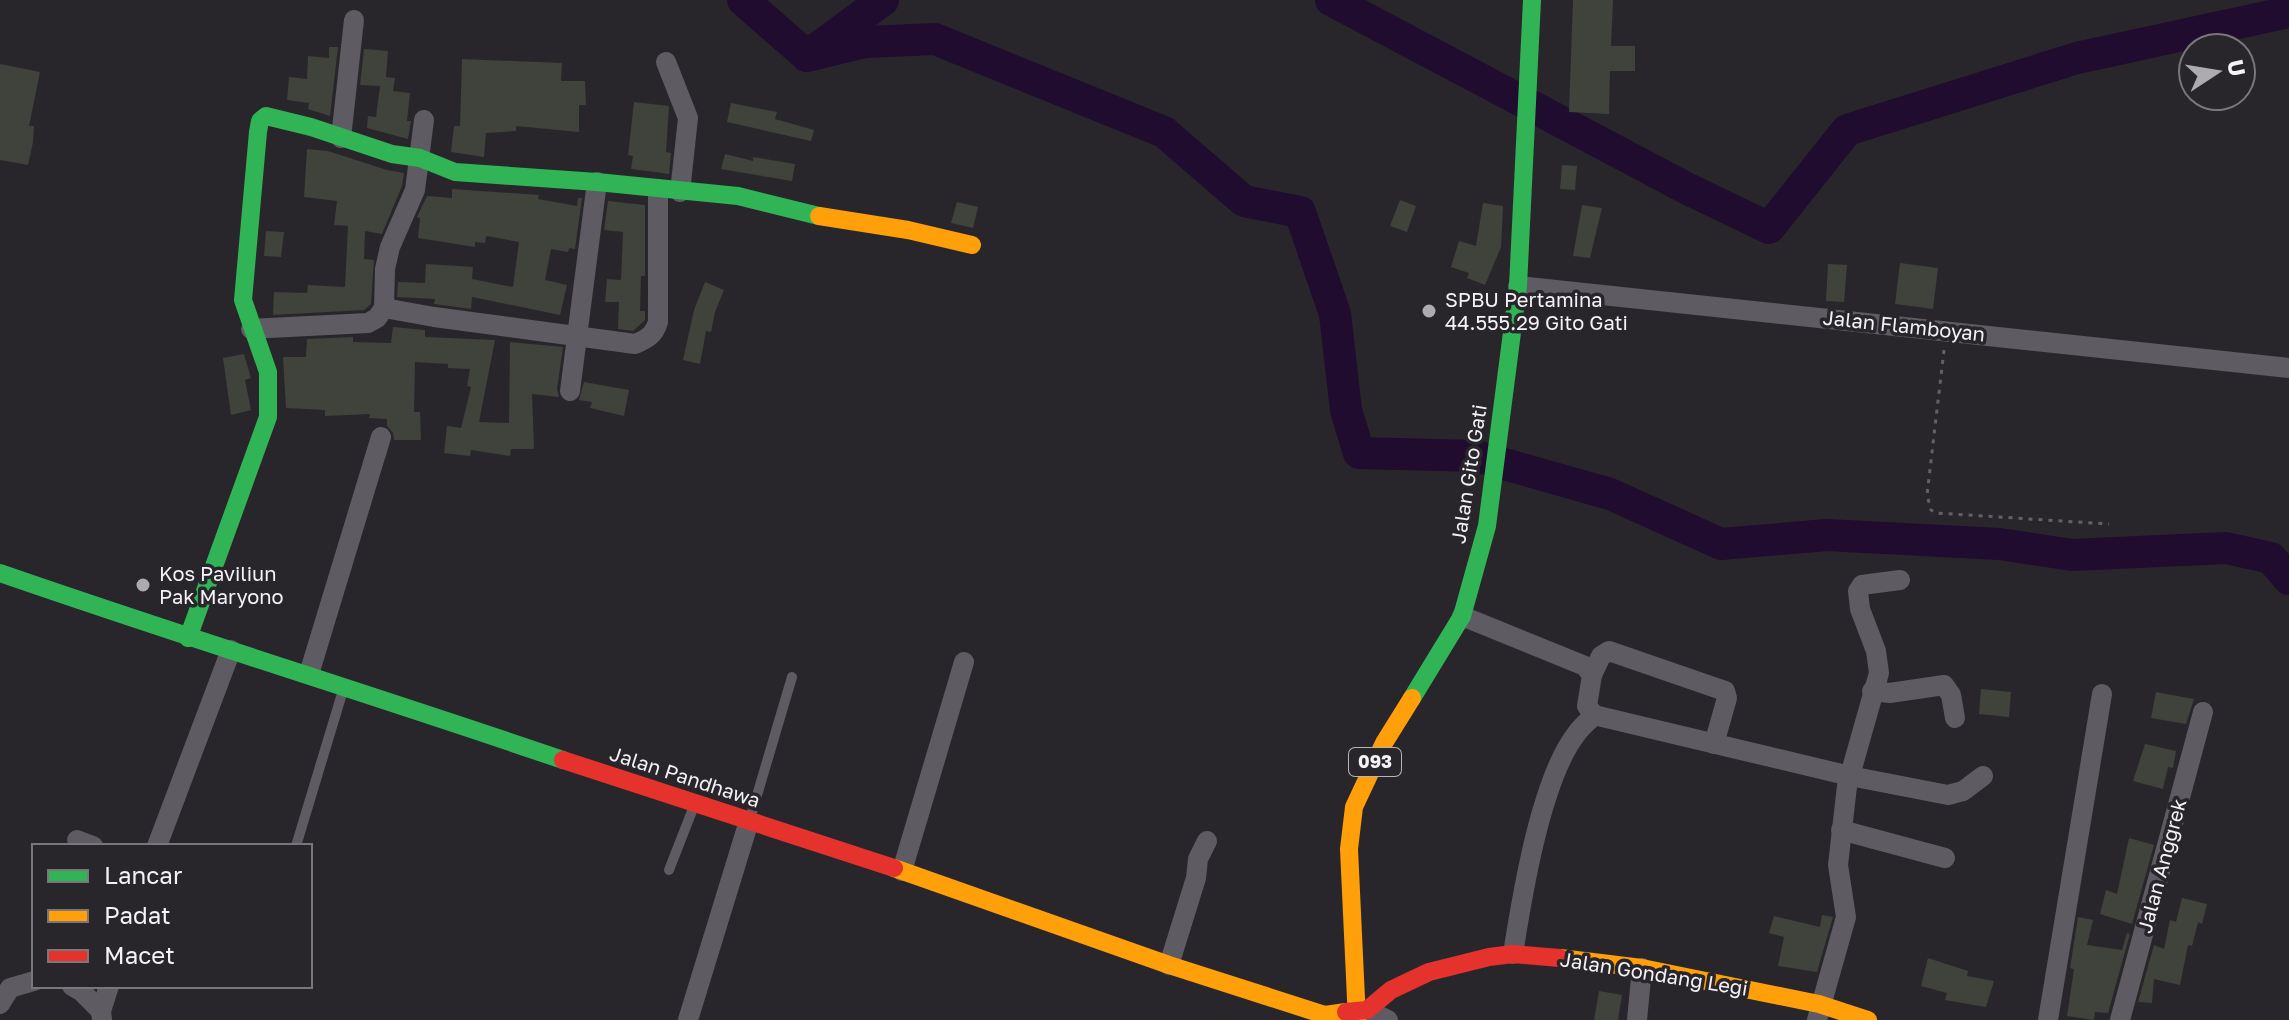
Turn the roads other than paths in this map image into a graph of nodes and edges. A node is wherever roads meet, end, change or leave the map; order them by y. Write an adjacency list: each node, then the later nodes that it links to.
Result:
1 (1532, 0): 11 (street, Jalan Gito Gati / 093)
2 (354, 20): 5 (street)
3 (666, 62): 9 (street)
4 (424, 120): 6 (street)
5 (341, 138): 6 (street); 13 (street)
6 (420, 158): 7 (street); 12 (street)
7 (597, 182): 8 (street); 14 (street)
8 (658, 189): 9 (street); 14 (street)
9 (680, 192): 10 (street)
10 (972, 245)
11 (1518, 286): 15 (street, Jalan Flamboyan); 20 (street, Jalan Gito Gati / 093)
12 (384, 308): 13 (street); 14 (street)
13 (251, 329): 21 (street)
14 (578, 336): 16 (street)
15 (2289, 368)
16 (570, 391)
17 (381, 437): 24 (street)
18 (0, 573): 21 (street, Jalan Pandhawa)
19 (1900, 580): 28 (street)
20 (1462, 616): 25 (street); 53 (street, Jalan Gito Gati / 093)
21 (188, 638): 22 (street, Jalan Pandhawa)
22 (231, 650): 24 (street, Jalan Pandhawa); 40 (street)
23 (964, 662): 44 (street)
24 (309, 674): 27 (street, Jalan Pandhawa)
25 (1592, 675): 31 (street); 33 (street)
26 (792, 677): 37 (lane)
27 (344, 685): 36 (street, Jalan Pandhawa); 41 (lane)
28 (1872, 691): 32 (street); 34 (street)
29 (2102, 694): 59 (street)
30 (2203, 712): 60 (street, Jalan Anggrek)
31 (1594, 715): 33 (street); 45 (street)
32 (1955, 718)
33 (1714, 744): 34 (street)
34 (1850, 776): 35 (street); 38 (street)
35 (1983, 776)
36 (695, 804): 37 (street, Jalan Pandhawa); 43 (lane)
37 (749, 821): 44 (street, Jalan Pandhawa); 55 (street)
38 (1841, 830): 42 (street); 52 (street)
39 (1207, 841): 46 (street)
40 (158, 844)
41 (297, 844)
42 (1945, 858)
43 (669, 870)
44 (902, 871): 46 (street, Jalan Pandhawa)
45 (1513, 954): 47 (street, Jalan Gondang Legi); 53 (street, Jalan Gondang Legi)
46 (1169, 965): 53 (street, Jalan Pandhawa)
47 (1642, 968): 52 (street, Jalan Gondang Legi); 57 (street)
48 (32, 982): 51 (street)
49 (76, 988): 54 (street)
50 (109, 988): 54 (street)
51 (0, 1004)
52 (1818, 1012): 58 (street, Jalan Gondang Legi)
53 (1360, 1014): 56 (street)
54 (102, 1015)
55 (688, 1020)
56 (1388, 1020)
57 (1637, 1020)
58 (1868, 1020)
59 (2048, 1020)
60 (2120, 1020)

